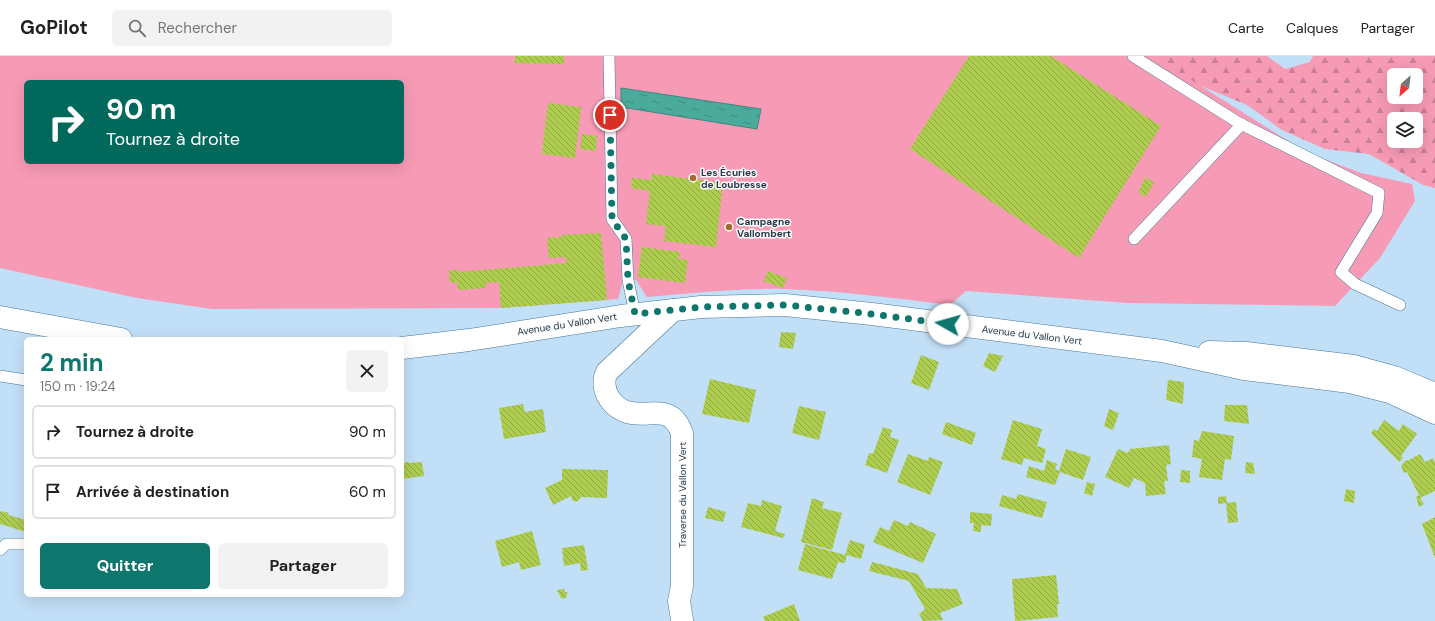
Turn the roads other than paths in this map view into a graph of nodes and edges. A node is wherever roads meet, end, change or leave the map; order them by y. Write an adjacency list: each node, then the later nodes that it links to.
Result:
1 (609, 56): 7 (lane)
2 (1133, 56): 3 (lane)
3 (1242, 124): 4 (lane); 5 (lane)
4 (1134, 239)
5 (1400, 305)
6 (673, 310): 7 (main road, Avenue du Vallon Vert); 11 (main road, Avenue du Vallon Vert); 18 (main road, Traverse du Vallon Vert)
7 (635, 314): 10 (main road, Avenue du Vallon Vert)
8 (0, 317): 9 (main road)
9 (107, 337)
10 (404, 348)
11 (1162, 351): 14 (main road, Avenue du Vallon Vert); 15 (main road, Avenue du Vallon Vert)
12 (0, 376): 13 (lane)
13 (24, 380)
14 (1435, 394)
15 (1435, 413)
16 (24, 544): 17 (lane)
17 (0, 550)
18 (682, 620)

